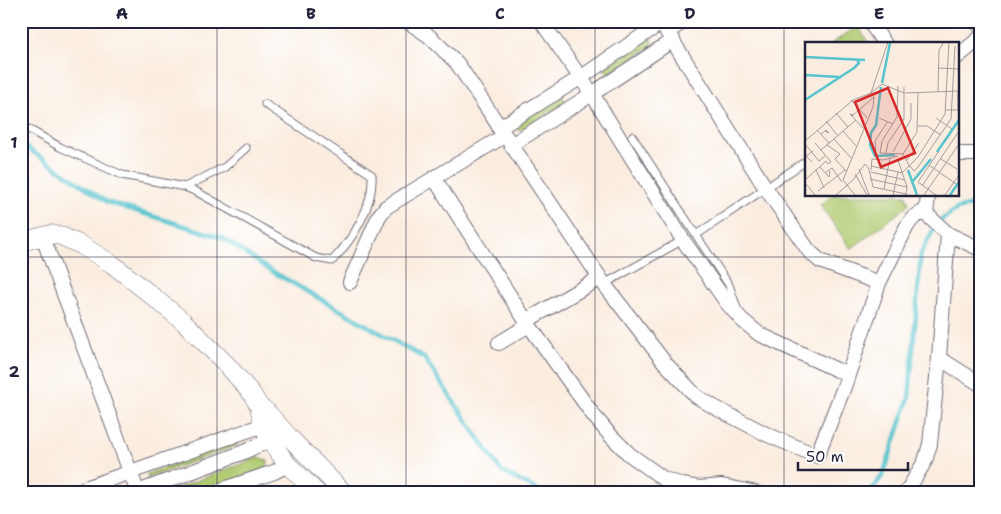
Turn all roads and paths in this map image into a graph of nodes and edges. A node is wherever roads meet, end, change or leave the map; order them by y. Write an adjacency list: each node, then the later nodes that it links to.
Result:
1 (407, 21): 15 (street)
2 (541, 21): 11 (street)
3 (688, 21): 7 (street)
4 (869, 21): 9 (street)
5 (976, 21): 6 (street)
6 (980, 26)
7 (666, 29): 11 (street); 12 (street); 23 (street)
8 (980, 38): 10 (street)
9 (884, 42)
10 (958, 56)
11 (580, 78): 12 (street); 15 (street)
12 (592, 94): 15 (street); 28 (street)
13 (265, 104): 22 (lane)
14 (21, 125): 22 (lane)
15 (505, 136): 21 (street); 31 (street)
16 (632, 136): 28 (lane)
17 (246, 148): 22 (lane)
18 (958, 154): 19 (street)
19 (980, 154)
20 (805, 162): 23 (lane)
21 (434, 178): 32 (street); 34 (street)
22 (185, 187)
23 (765, 187): 28 (lane); 33 (street)
24 (928, 196): 25 (street)
25 (927, 215): 26 (street); 33 (street)
26 (948, 234): 30 (street); 36 (street)
27 (42, 235): 29 (street); 39 (street); 41 (street)
28 (689, 238): 31 (lane); 37 (street)
29 (21, 242)
30 (980, 249)
31 (602, 281): 34 (street); 37 (street)
32 (350, 282)
33 (879, 283): 37 (street)
34 (527, 323): 35 (street); 47 (street)
35 (499, 343)
36 (939, 358): 38 (street); 48 (street)
37 (848, 372)
38 (980, 384)
39 (273, 430): 40 (street); 41 (street); 42 (street); 46 (street)
40 (288, 465): 44 (street); 45 (street)
41 (130, 472): 42 (street); 43 (street)
42 (137, 492)
43 (71, 493)
44 (212, 493)
45 (316, 493)
46 (344, 493)
47 (757, 493)
48 (906, 493)

